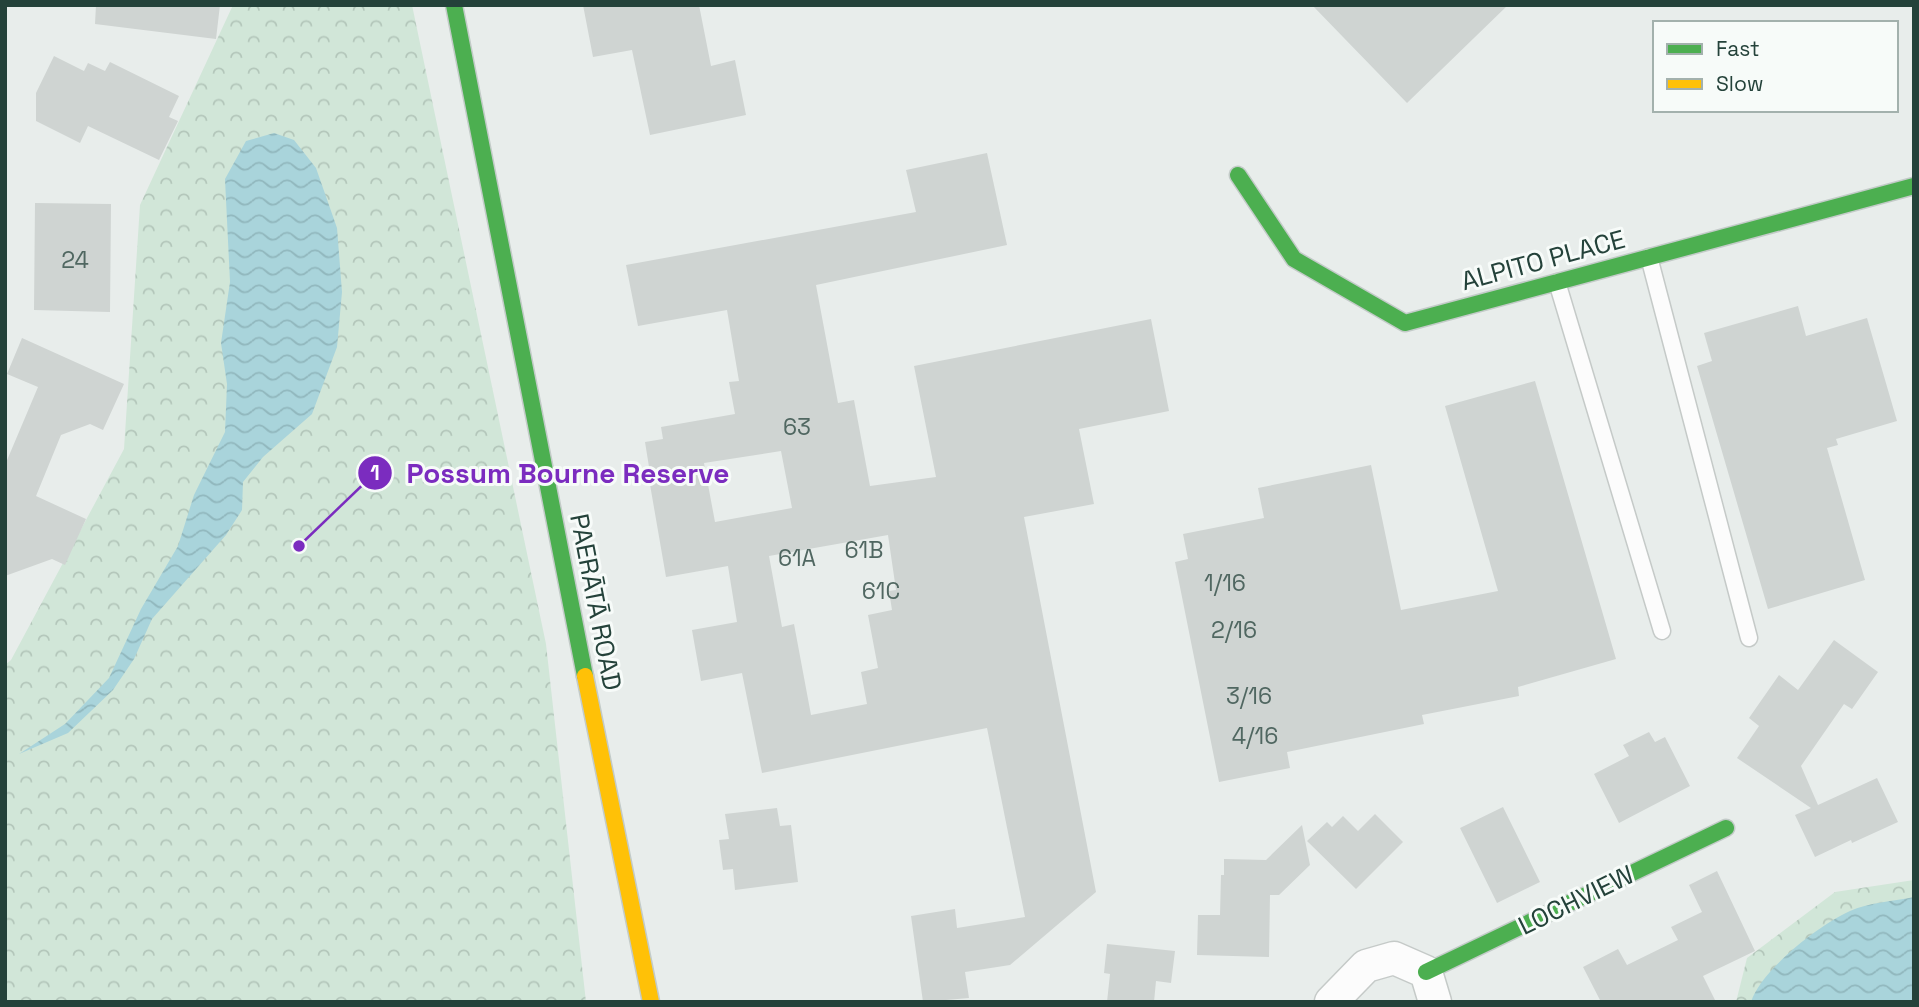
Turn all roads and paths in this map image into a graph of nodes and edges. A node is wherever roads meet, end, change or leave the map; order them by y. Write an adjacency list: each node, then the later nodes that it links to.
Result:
1 (454, 5): 10 (street, PAERĀTĀ ROAD)
2 (1238, 175): 5 (street, ALPITO PLACE)
3 (1914, 186): 4 (street, ALPITO PLACE)
4 (1649, 257): 5 (street, ALPITO PLACE); 7 (lane)
5 (1557, 282): 6 (lane)
6 (1662, 631)
7 (1749, 638)
8 (1726, 828): 9 (street, LOCHVIEW)
9 (1426, 972): 11 (street); 12 (street)
10 (651, 1002)
11 (1331, 1002)
12 (1435, 1002)

